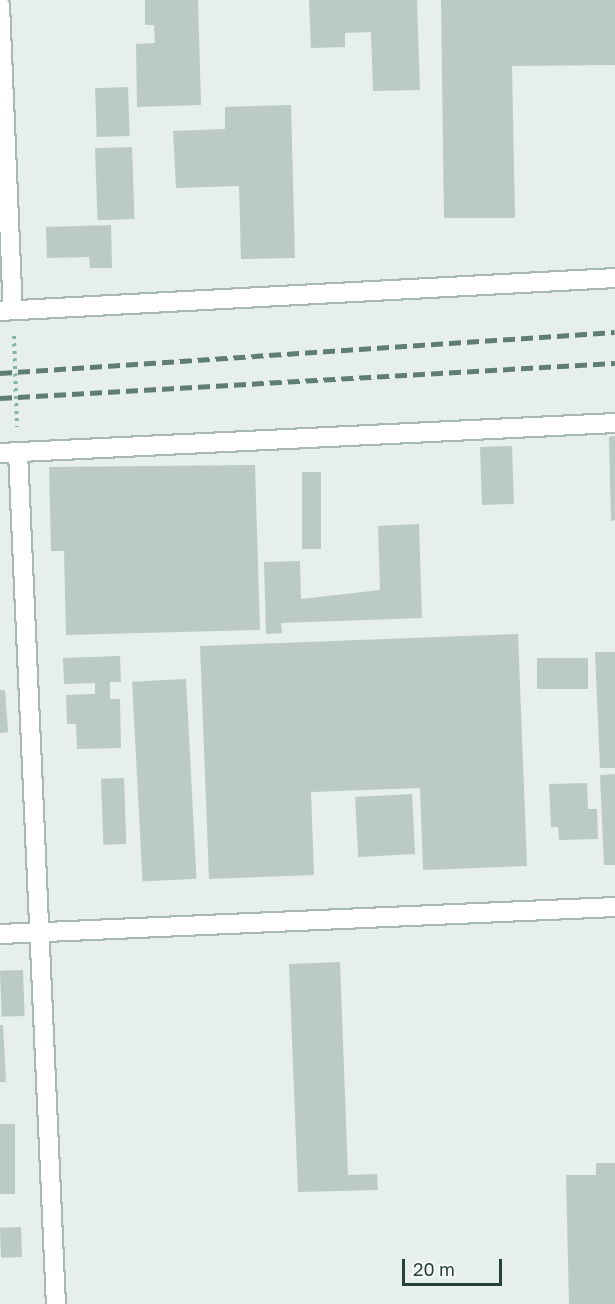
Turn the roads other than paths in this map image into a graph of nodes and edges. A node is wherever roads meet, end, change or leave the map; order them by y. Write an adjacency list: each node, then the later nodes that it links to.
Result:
1 (0, 5): 3 (street)
2 (615, 278): 3 (street)
3 (6, 311)
4 (615, 423): 5 (street)
5 (9, 453): 7 (street)
6 (615, 907): 7 (street)
7 (42, 932): 8 (street); 9 (street)
8 (0, 934)
9 (56, 1304)

